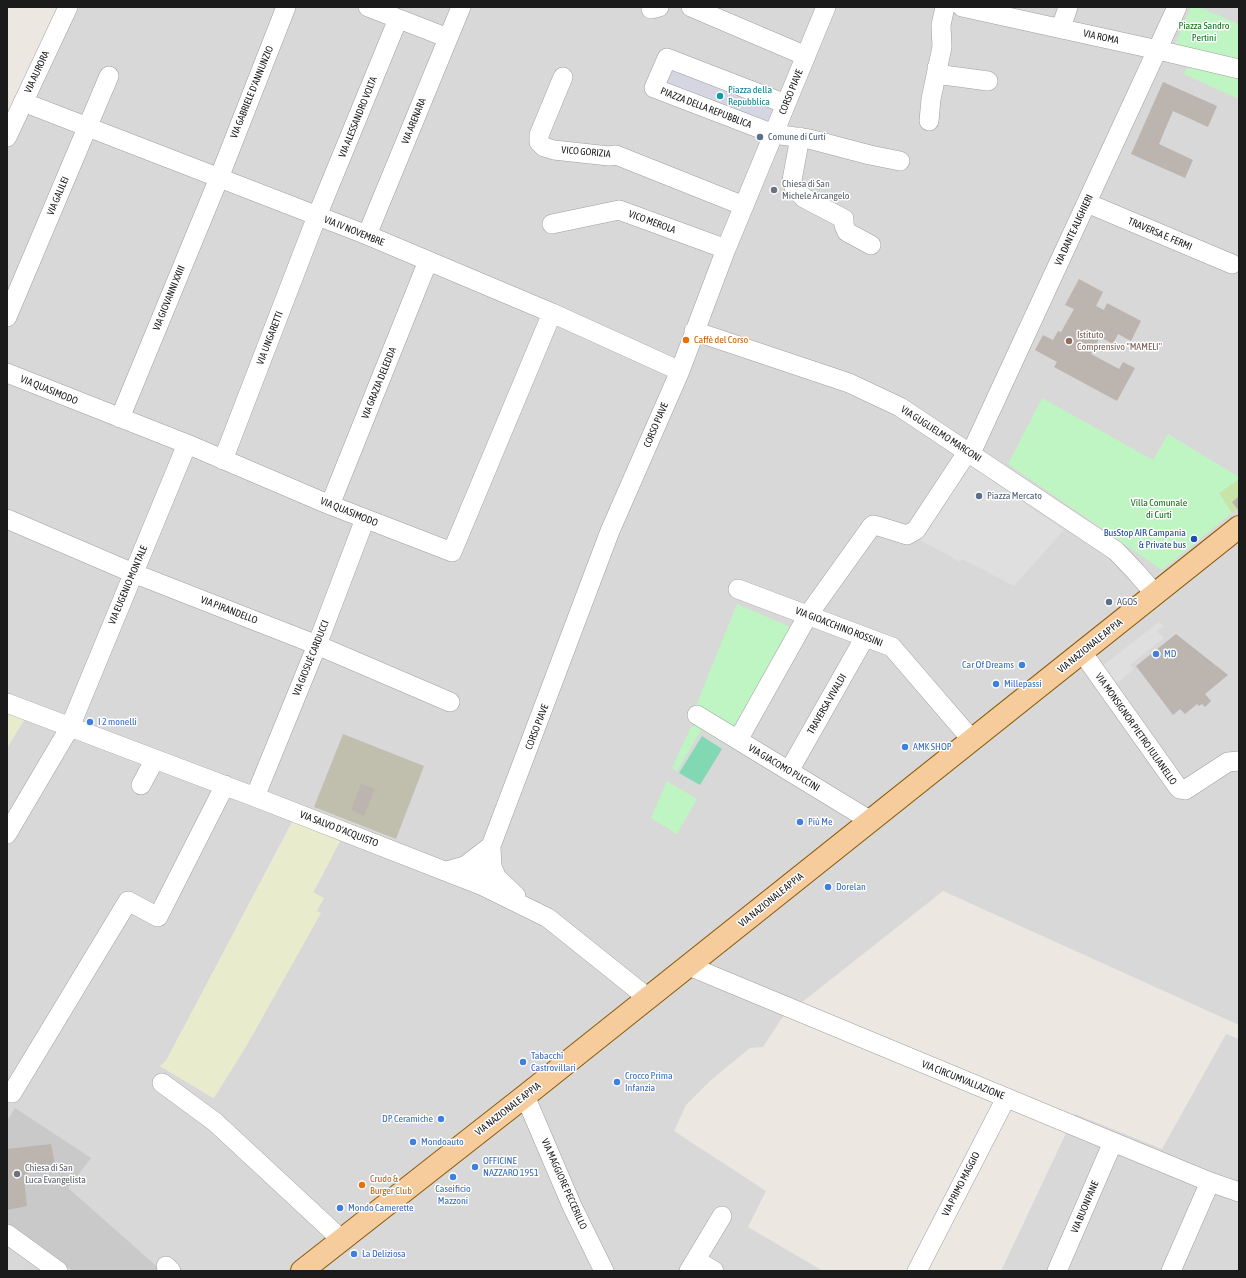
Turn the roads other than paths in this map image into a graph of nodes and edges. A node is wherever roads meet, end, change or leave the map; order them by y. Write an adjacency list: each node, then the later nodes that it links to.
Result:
1 (68, 7): 21 (street, VIA AURORA)
2 (286, 7): 29 (street, VIA GABRIELE D'ANNUNZIO)
3 (368, 7): 11 (street)
4 (461, 7): 13 (street, VIA ARENARA)
5 (691, 7): 15 (street)
6 (826, 7): 15 (street, CORSO PIAVE)
7 (945, 7): 16 (street)
8 (962, 7): 12 (street, VIA ROMA)
9 (1068, 7): 12 (street)
10 (1178, 7): 14 (street, VIA DANTE ALIGHIERI)
11 (398, 19): 13 (street); 32 (street, VIA ALESSANDRO VOLTA)
12 (1061, 28): 14 (street, VIA ROMA)
13 (448, 38): 34 (street, VIA ARENARA)
14 (1158, 50): 17 (street, VIA ROMA); 30 (street, VIA DANTE ALIGHIERI)
15 (806, 56): 22 (street, CORSO PIAVE)
16 (937, 68): 20 (street); 23 (street)
17 (1239, 69)
18 (109, 76): 24 (street, VIA GALILEI)
19 (563, 77): 31 (street, VICO GORIZIA)
20 (988, 81)
21 (23, 102): 24 (street, VIA IV NOVEMBRE); 26 (street, VIA AURORA)
22 (786, 104): 25 (street, CORSO PIAVE); 25 (street, PIAZZA DELLA REPUBBLICA)
23 (929, 120)
24 (87, 127): 29 (street, VIA IV NOVEMBRE); 40 (street, VIA GALILEI)
25 (774, 134): 27 (street); 31 (street, CORSO PIAVE)
26 (7, 137)
27 (800, 137): 28 (street); 35 (street)
28 (900, 161)
29 (219, 178): 32 (street, VIA IV NOVEMBRE); 44 (street, VIA GIOVANNI XXIII)
30 (1087, 203): 38 (street, TRAVERSA E. FERMI); 46 (street, VIA DANTE ALIGHIERI)
31 (744, 206): 36 (street, CORSO PIAVE)
32 (317, 216): 34 (street, VIA IV NOVEMBRE); 47 (street, VIA UNGARETTI)
33 (552, 224): 36 (street, VICO MEROLA)
34 (367, 235): 37 (street, VIA IV NOVEMBRE)
35 (871, 245)
36 (726, 249): 41 (street, CORSO PIAVE)
37 (428, 261): 39 (street, VIA IV NOVEMBRE); 48 (street, VIA GRAZIA DELEDDA)
38 (1232, 264)
39 (552, 313): 42 (street, VIA IV NOVEMBRE); 50 (street, VIA QUASIMODO)
40 (7, 317)
41 (694, 331): 42 (street, CORSO PIAVE); 46 (street, VIA GUGLIELMO MARCONI)
42 (680, 371): 73 (street, CORSO PIAVE)
43 (7, 374): 44 (street, VIA QUASIMODO)
44 (120, 418): 45 (street, VIA QUASIMODO)
45 (187, 444): 47 (street, VIA QUASIMODO); 52 (street, VIA EUGENIO MONTALE)
46 (969, 452): 54 (street, VIA GUGLIELMO MARCONI); 55 (street, VIA DANTE ALIGHIERI)
47 (223, 460): 48 (street, VIA QUASIMODO)
48 (330, 505): 50 (street, VIA QUASIMODO)
49 (7, 519): 52 (street, VIA PIRANDELLO)
50 (365, 519): 57 (street, VIA GIOSUÈ CARDUCCI)
51 (1239, 527): 54 (main road, VIA NAZIONALE APPIA)
52 (133, 572): 57 (street, VIA PIRANDELLO); 62 (street, VIA EUGENIO MONTALE)
53 (738, 589): 55 (street, VIA GIOACCHINO ROSSINI)
54 (1155, 594): 58 (main road, VIA NAZIONALE APPIA)
55 (808, 615): 56 (street, VIA GIOACCHINO ROSSINI); 63 (street)
56 (865, 637): 64 (street, VIA GIOACCHINO ROSSINI); 67 (street, TRAVERSA VIVALDI)
57 (317, 645): 59 (street, VIA PIRANDELLO); 70 (street, VIA GIOSUÈ CARDUCCI)
58 (1082, 652): 64 (main road, VIA NAZIONALE APPIA); 66 (street, VIA MONSIGNOR PIETRO IULIANELLO)
59 (450, 702)
60 (7, 703): 62 (street, VIA SALVO D'ACQUISTO)
61 (697, 715): 63 (street, VIA GIACOMO PUCCINI)
62 (70, 727): 65 (street, VIA SALVO D'ACQUISTO); 72 (street, VIA EUGENIO MONTALE)
63 (738, 740): 67 (street, VIA GIACOMO PUCCINI)
64 (972, 740): 71 (main road, VIA NAZIONALE APPIA)
65 (155, 759): 68 (street); 69 (street, VIA SALVO D'ACQUISTO)
66 (1239, 761)
67 (789, 771): 71 (street, VIA GIACOMO PUCCINI)
68 (141, 785)
69 (225, 785): 70 (street, VIA SALVO D'ACQUISTO); 80 (street)
70 (255, 797): 74 (street, VIA SALVO D'ACQUISTO)
71 (871, 821): 77 (main road, VIA NAZIONALE APPIA)
72 (7, 834)
73 (491, 846): 74 (street); 75 (street, CORSO PIAVE); 76 (street, CORSO PIAVE)
74 (447, 871): 75 (street, VIA SALVO D'ACQUISTO)
75 (477, 883): 76 (street, VIA SALVO D'ACQUISTO)
76 (532, 910): 78 (street, VIA SALVO D'ACQUISTO)
77 (689, 966): 78 (main road, VIA NAZIONALE APPIA); 82 (street, VIA CIRCUMVALLAZIONE)
78 (648, 998): 81 (main road, VIA NAZIONALE APPIA)
79 (162, 1083): 88 (street)
80 (12, 1093)
81 (525, 1096): 88 (main road, VIA NAZIONALE APPIA); 92 (street, VIA MAGGIORE PECCERILLO)
82 (1006, 1098): 83 (street, VIA CIRCUMVALLAZIONE); 94 (street, VIA PRIMO MAGGIO)
83 (1113, 1142): 84 (street, VIA CIRCUMVALLAZIONE); 95 (street, VIA BUONPANE)
84 (1210, 1182): 85 (street, VIA CIRCUMVALLAZIONE); 96 (street)
85 (1239, 1192)
86 (722, 1216): 89 (street)
87 (7, 1234): 90 (street)
88 (341, 1239): 91 (main road, VIA NAZIONALE APPIA)
89 (691, 1267): 93 (street)
90 (58, 1271)
91 (302, 1271)
92 (604, 1271)
93 (714, 1271)
94 (917, 1271)
95 (1057, 1271)
96 (1171, 1271)

